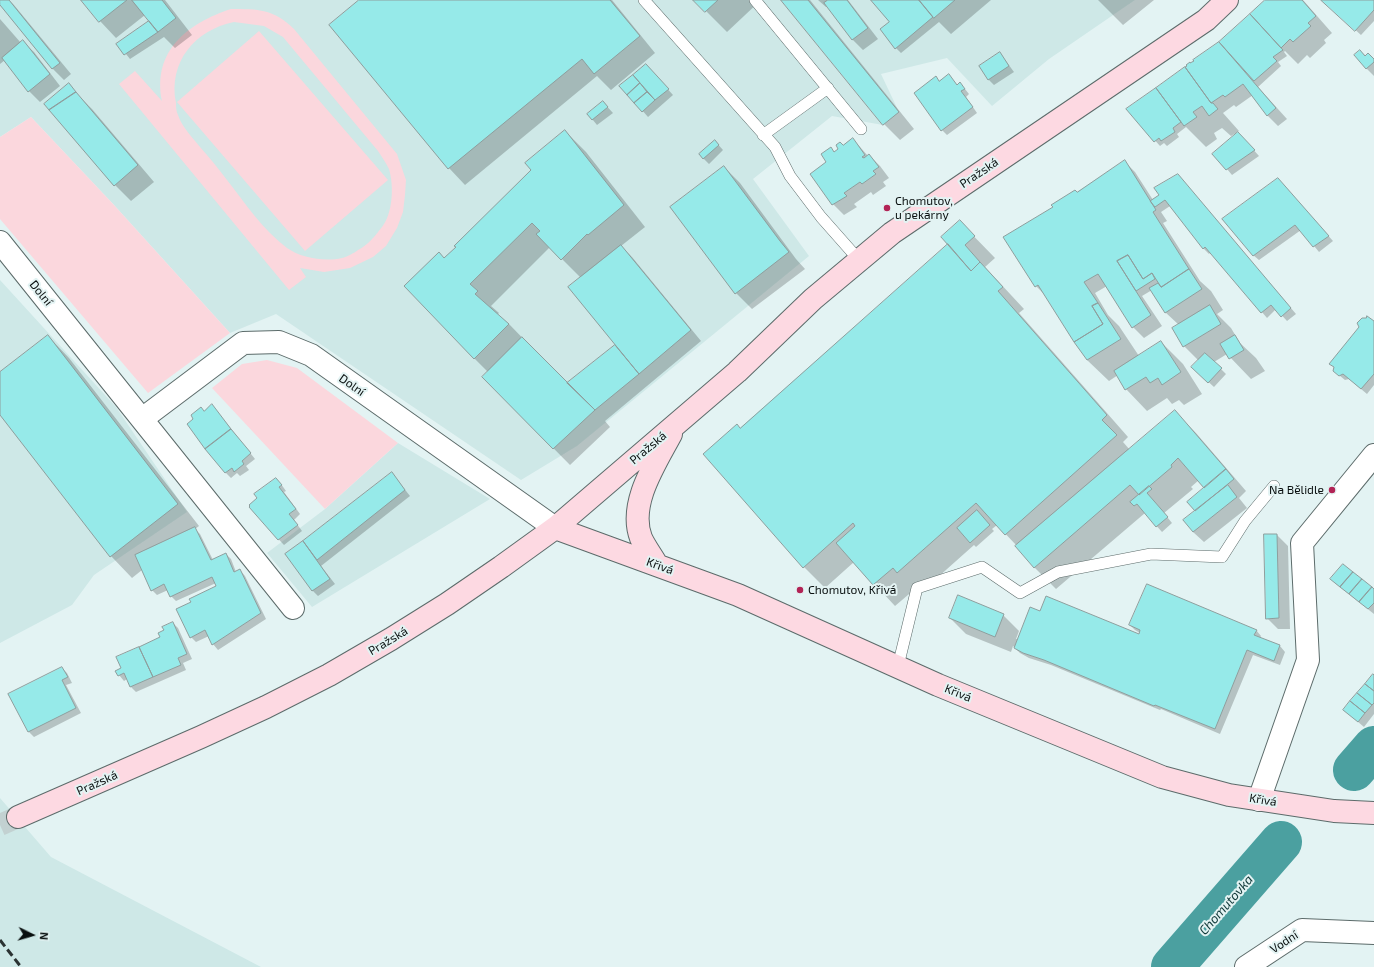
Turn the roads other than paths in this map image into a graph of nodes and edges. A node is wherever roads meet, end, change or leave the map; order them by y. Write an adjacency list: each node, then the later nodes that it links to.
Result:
1 (644, 0): 6 (lane)
2 (755, 0): 4 (lane)
3 (1227, 0): 8 (main road, Pražská)
4 (828, 88): 5 (lane); 6 (lane)
5 (861, 129)
6 (764, 134): 8 (lane)
7 (0, 242): 9 (street, Dolní)
8 (859, 260): 10 (main road, Pražská)
9 (142, 419): 13 (street, Dolní); 15 (street, Dolní)
10 (677, 424): 13 (main road, Pražská); 14 (main road)
11 (1374, 455): 17 (street)
12 (1274, 486): 16 (lane)
13 (555, 528): 14 (main road, Křivá); 19 (main road, Pražská)
14 (657, 565): 16 (main road, Křivá)
15 (293, 608)
16 (898, 666): 17 (main road, Křivá)
17 (1259, 800): 18 (main road, Křivá)
18 (1374, 813)
19 (18, 817)
20 (1374, 933): 21 (street, Vodní)
21 (1246, 967)

